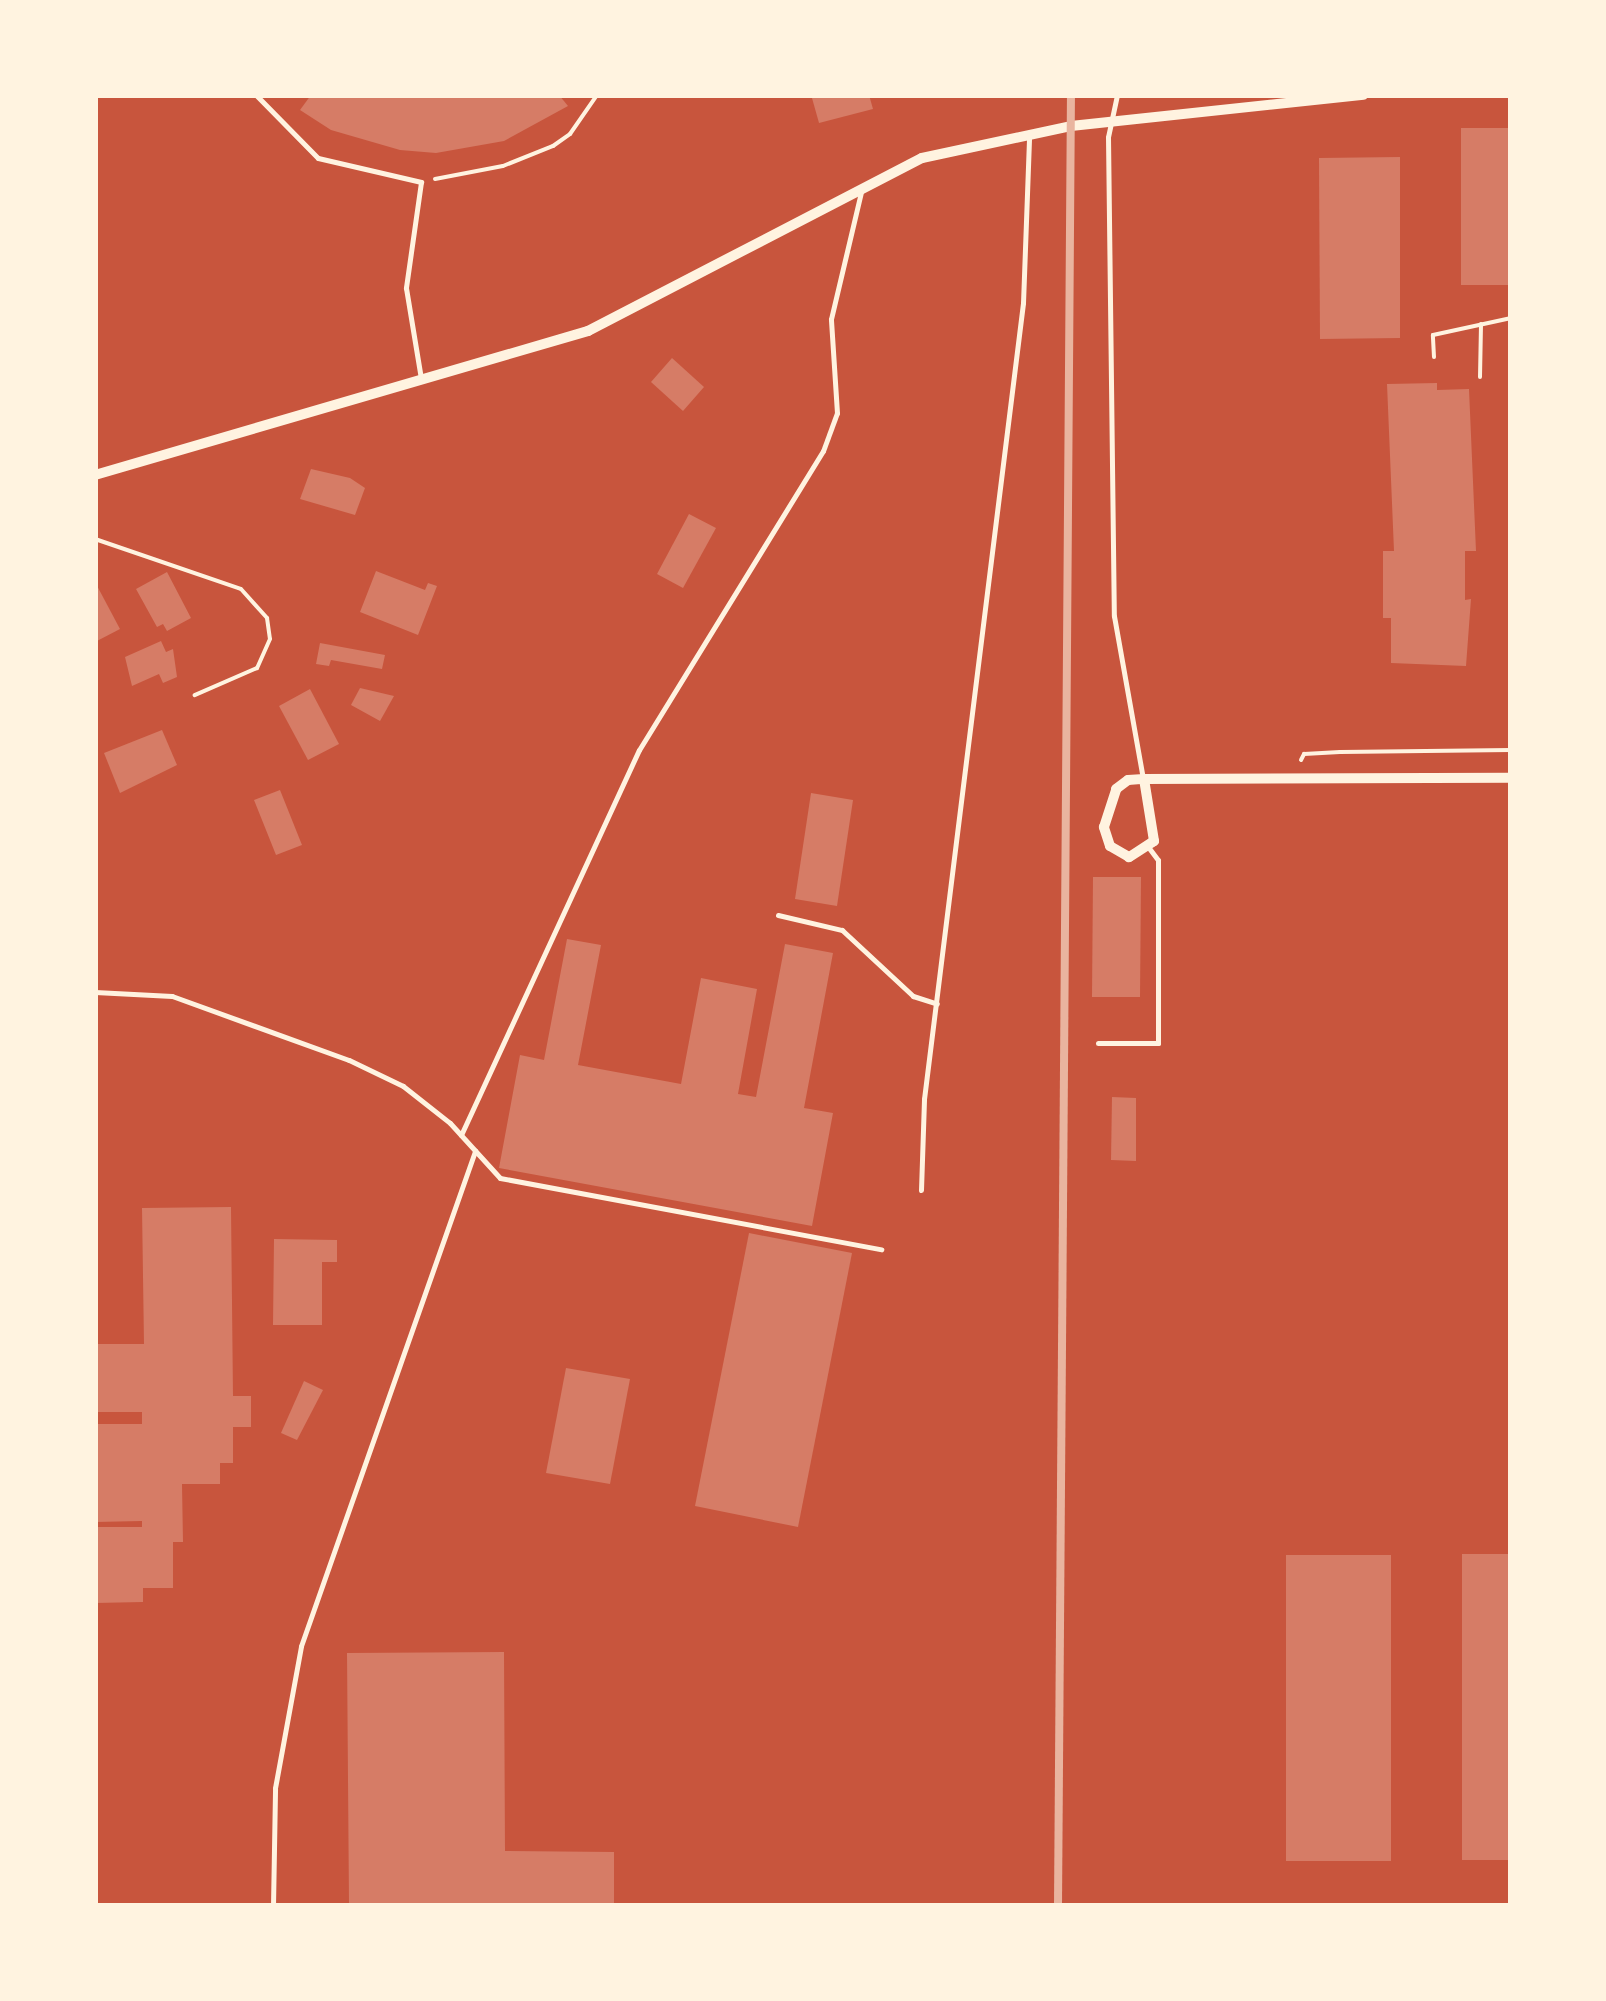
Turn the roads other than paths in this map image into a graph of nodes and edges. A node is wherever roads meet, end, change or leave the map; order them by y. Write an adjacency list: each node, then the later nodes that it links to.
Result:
1 (256, 95): 8 (lane)
2 (1118, 95): 5 (lane)
3 (1363, 95): 4 (street)
4 (1312, 98): 5 (street)
5 (1112, 120): 6 (street); 11 (lane)
6 (1029, 134): 7 (street); 15 (lane)
7 (862, 189): 8 (street); 17 (lane)
8 (420, 378): 9 (street)
9 (95, 475)
10 (1511, 778): 11 (street)
11 (1144, 780): 12 (street); 12 (street)
12 (1149, 848): 16 (lane)
13 (778, 915): 15 (lane)
14 (95, 992): 17 (lane)
15 (937, 1004): 19 (lane)
16 (1098, 1042)
17 (461, 1135): 18 (lane)
18 (475, 1151): 20 (lane); 21 (lane)
19 (921, 1190)
20 (881, 1249)
21 (274, 1906)

